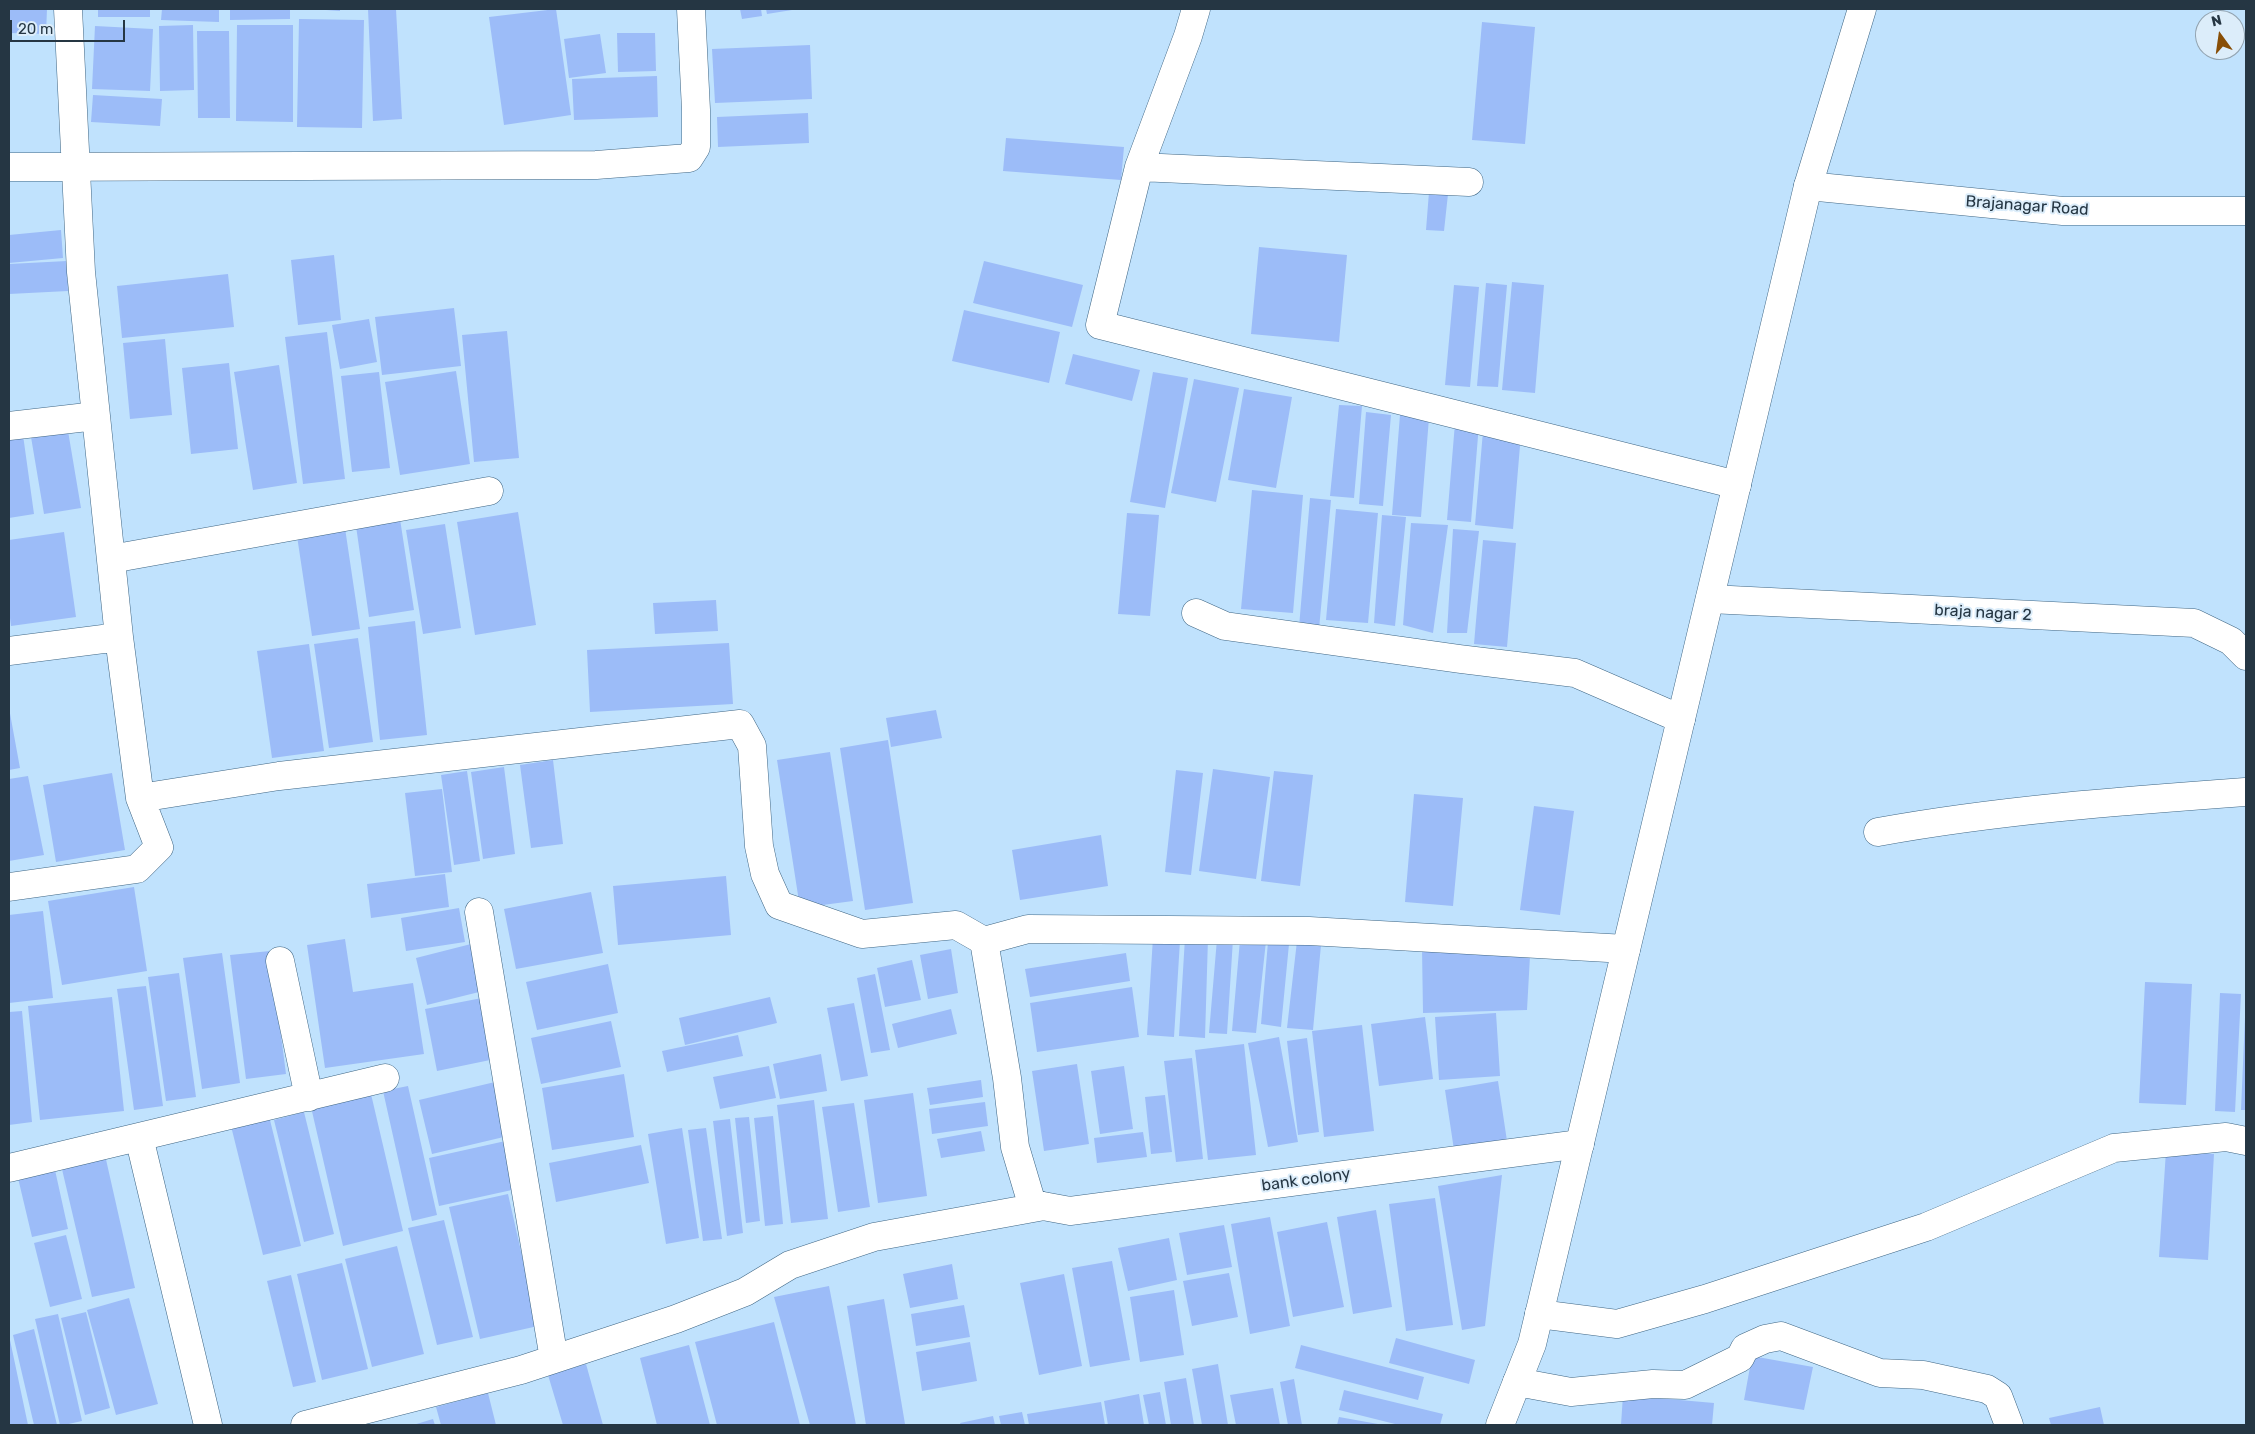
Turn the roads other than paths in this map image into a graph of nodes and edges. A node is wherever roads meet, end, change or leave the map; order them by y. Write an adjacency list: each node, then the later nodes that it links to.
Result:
1 (68, 9): 7 (street)
2 (691, 9): 7 (street)
3 (1196, 9): 6 (street)
4 (1862, 9): 9 (street)
5 (9, 167): 7 (street)
6 (1139, 167): 8 (street); 13 (street)
7 (76, 168): 11 (street)
8 (1469, 182)
9 (1808, 186): 10 (street, Brajanagar Road); 13 (street)
10 (2246, 211)
11 (96, 416): 12 (street); 15 (street)
12 (9, 426)
13 (1737, 485): 16 (street)
14 (489, 491): 15 (street)
15 (111, 558): 18 (street)
16 (1710, 599): 20 (street, braja nagar 2); 21 (street)
17 (1196, 613): 21 (street)
18 (119, 637): 19 (street); 23 (street)
19 (9, 651)
20 (2246, 656)
21 (1681, 719): 28 (street)
22 (2246, 790): 24 (street)
23 (140, 798): 25 (street); 27 (street)
24 (1878, 832)
25 (9, 887)
26 (479, 912): 38 (street)
27 (984, 941): 28 (street); 36 (street)
28 (1626, 949): 34 (street)
29 (280, 961): 31 (street)
30 (385, 1078): 31 (street)
31 (309, 1096): 32 (street)
32 (139, 1137): 35 (street); 40 (street)
33 (2246, 1141): 37 (street)
34 (1580, 1144): 36 (street, bank colony); 37 (street)
35 (9, 1168)
36 (1038, 1205): 38 (street)
37 (1539, 1314): 39 (street)
38 (554, 1359): 41 (street)
39 (1517, 1382): 42 (street); 43 (street)
40 (208, 1425)
41 (305, 1425)
42 (1500, 1425)
43 (2009, 1425)

